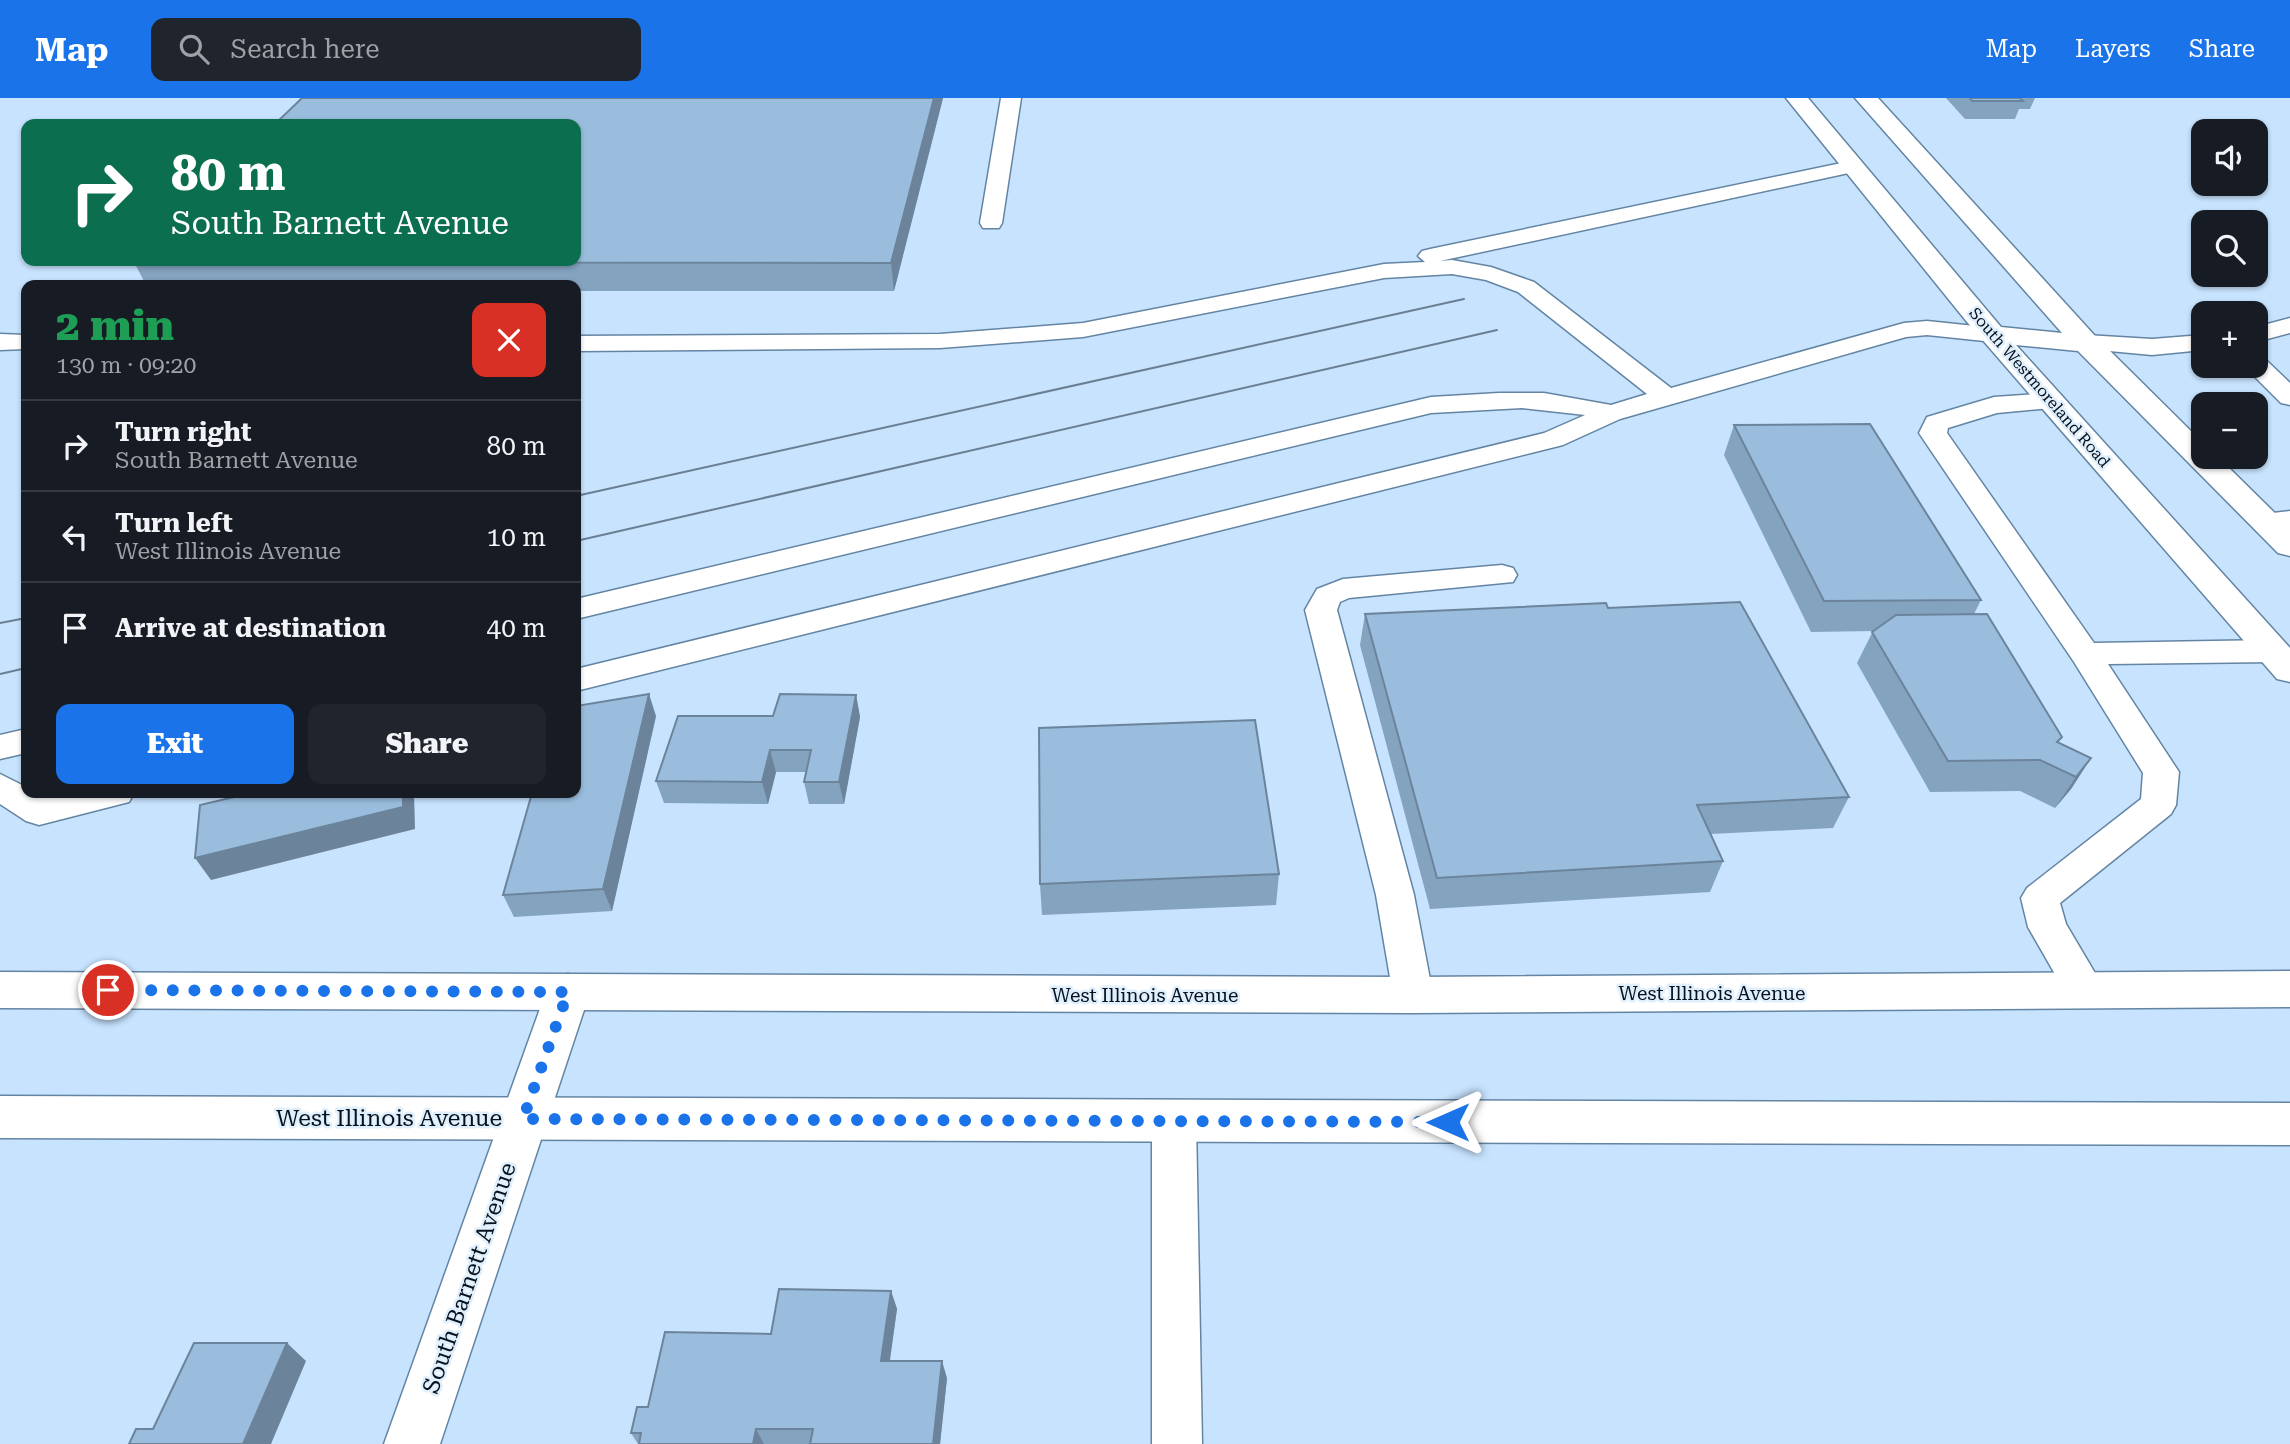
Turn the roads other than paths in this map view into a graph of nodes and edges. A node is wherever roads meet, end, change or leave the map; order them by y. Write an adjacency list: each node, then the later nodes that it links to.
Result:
1 (1011, 98): 5 (lane)
2 (1797, 98): 4 (main road, South Westmoreland Road)
3 (1866, 98): 13 (main road)
4 (1851, 167): 6 (lane); 9 (main road, South Westmoreland Road)
5 (991, 223)
6 (1384, 271): 12 (lane); 16 (lane)
7 (2290, 325): 8 (lane)
8 (2268, 331)
9 (1994, 335): 13 (main road); 16 (lane); 18 (main road, South Westmoreland Road)
10 (0, 341): 11 (lane)
11 (21, 342)
12 (581, 343)
13 (2086, 343): 14 (lane); 20 (main road)
14 (2191, 344)
15 (2268, 376): 17 (lane)
16 (1667, 397): 19 (lane)
17 (2290, 397)
18 (2052, 401): 24 (lane); 25 (main road, South Westmoreland Road)
19 (1611, 413): 23 (lane); 26 (lane)
20 (2278, 521): 21 (main road)
21 (2290, 546)
22 (1502, 575): 35 (lane)
23 (581, 608)
24 (2085, 654): 25 (lane); 33 (lane)
25 (2281, 661)
26 (581, 679)
27 (21, 742): 28 (lane)
28 (0, 747)
29 (0, 787): 30 (lane)
30 (96, 798)
31 (2290, 989): 33 (main road, West Illinois Avenue)
32 (0, 990): 34 (main road, West Illinois Avenue)
33 (2085, 990): 35 (main road, West Illinois Avenue)
34 (568, 992): 35 (main road, West Illinois Avenue); 37 (main road, South Barnett Avenue)
35 (1413, 995)
36 (0, 1117): 37 (main road, West Illinois Avenue)
37 (523, 1119): 38 (main road, West Illinois Avenue); 40 (main road, South Barnett Avenue)
38 (1174, 1121): 39 (main road, West Illinois Avenue); 41 (lane)
39 (2290, 1124)
40 (412, 1444)
41 (1177, 1444)

